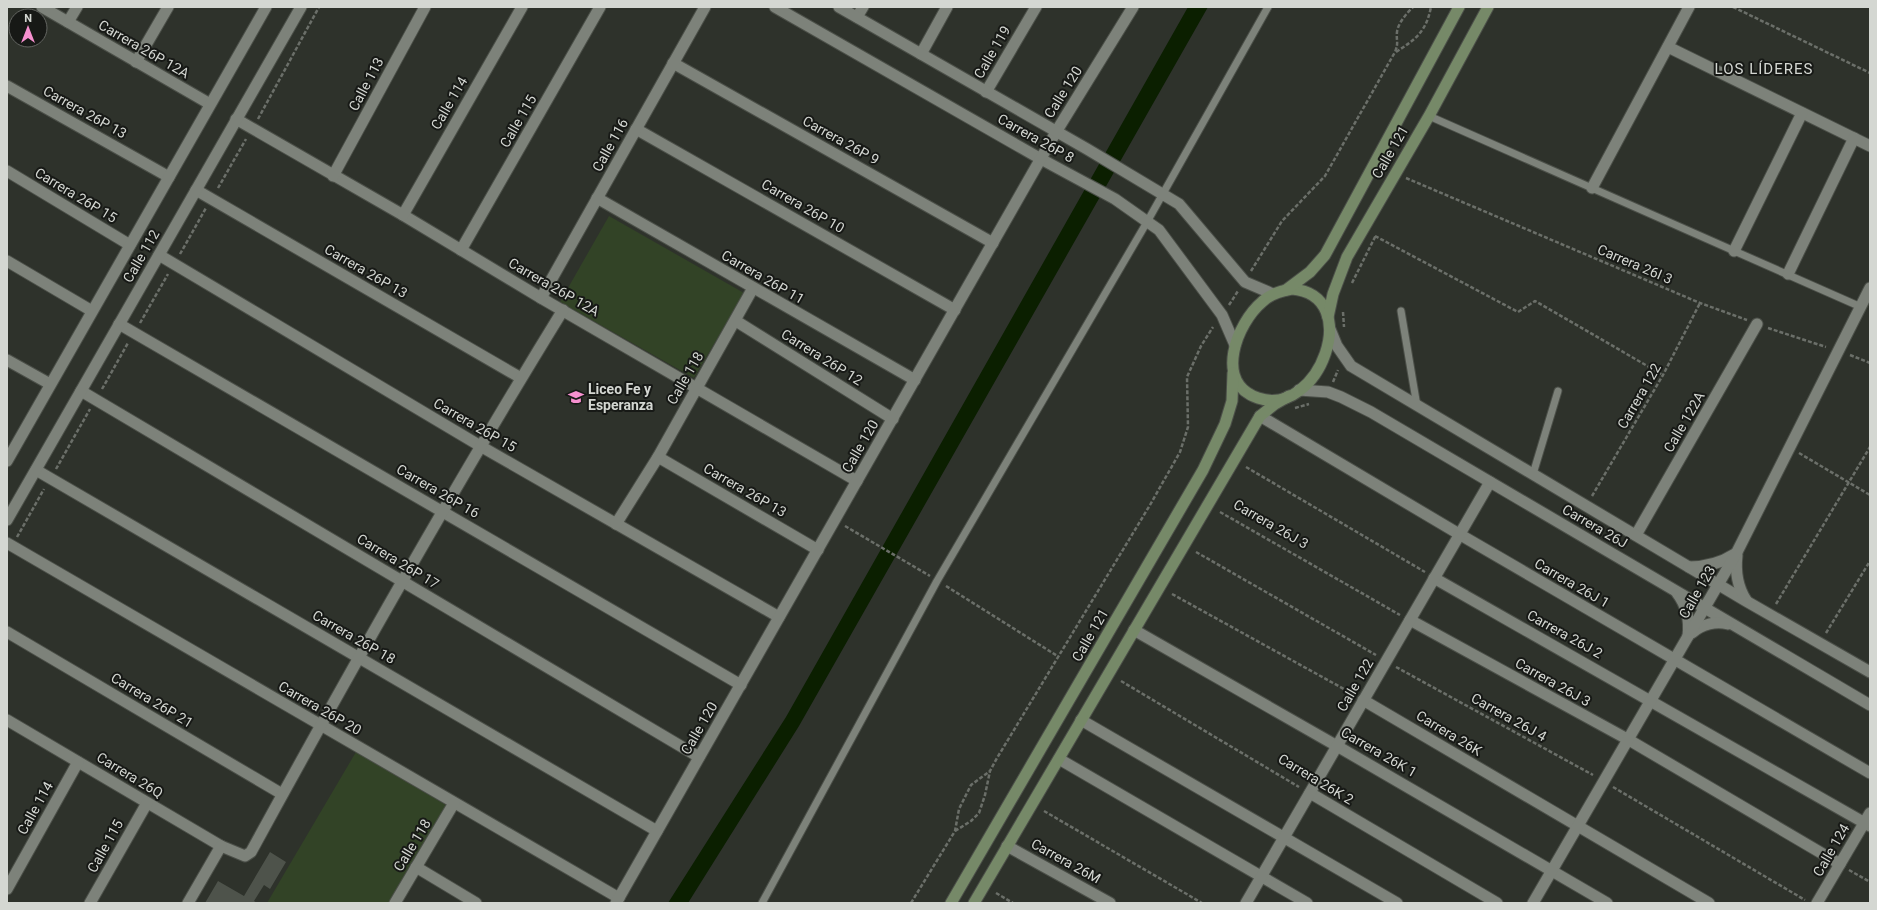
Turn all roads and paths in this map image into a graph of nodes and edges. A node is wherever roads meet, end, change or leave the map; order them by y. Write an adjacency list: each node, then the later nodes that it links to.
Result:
1 (42, 7): 25 (street, Carrera 26P 12A)
2 (77, 7): 25 (street)
3 (168, 7): 29 (street)
4 (266, 7): 34 (street, Calle 112)
5 (301, 7): 37 (street, Calle 112)
6 (319, 7): 38 (path)
7 (425, 7): 47 (street, Calle 113)
8 (522, 7): 56 (street, Calle 114)
9 (600, 7): 62 (street, Calle 115)
10 (705, 7): 30 (street, Calle 116)
11 (775, 7): 43 (street, Carrera 26P 8)
12 (839, 7): 24 (street, Carrera 26P 8)
13 (862, 7): 24 (street)
14 (947, 7): 28 (street)
15 (1036, 7): 33 (street, Calle 119)
16 (1133, 7): 40 (street, Calle 120)
17 (1268, 7): 53 (lane)
18 (1413, 7): 27 (path)
19 (1431, 7): 27 (path)
20 (1459, 7): 72 (main road, Calle 121)
21 (1488, 7): 36 (main road, Calle 121)
22 (1689, 7): 26 (street)
23 (1733, 7): 31 (path)
24 (857, 17): 28 (street, Carrera 26P 8)
25 (68, 22): 29 (street, Carrera 26P 12A)
26 (1668, 47): 35 (street); 51 (street)
27 (1395, 52): 68 (path)
28 (921, 54): 33 (street, Carrera 26P 8)
29 (136, 62): 34 (street, Carrera 26P 12A)
30 (673, 63): 39 (street, Calle 116); 60 (street, Carrera 26P 9)
31 (1870, 73)
32 (7, 86): 48 (street, Carrera 26P 13)
33 (986, 92): 40 (street, Carrera 26P 8)
34 (210, 104): 48 (street, Calle 112)
35 (1802, 113): 41 (street); 63 (street)
36 (1429, 116): 45 (main road, Calle 121); 51 (lane)
37 (236, 119): 38 (street, Carrera 26P 12A); 52 (street, Calle 112)
38 (252, 129): 47 (street, Carrera 26P 12A); 55 (path)
39 (636, 129): 54 (street, Calle 116); 79 (street, Carrera 26P 10)
40 (1056, 132): 43 (street, Calle 120); 53 (street, Carrera 26P 8)
41 (1854, 138): 42 (street); 67 (street)
42 (1870, 146)
43 (1041, 159): 57 (street, Carrera 26P 8); 60 (street, Calle 120)
44 (7, 170): 61 (street, Carrera 26P 15)
45 (1396, 173): 49 (path, Carrera 26I 3); 83 (main road, Calle 121)
46 (1411, 173): 49 (path)
47 (333, 176): 56 (street, Carrera 26P 12A)
48 (168, 177): 61 (street, Calle 112)
49 (1408, 179): 50 (path); 75 (path, Carrera 26I 3)
50 (1404, 185)
51 (1592, 188): 63 (lane)
52 (196, 190): 55 (street, Carrera 26P 13); 64 (street, Calle 112)
53 (1162, 194): 57 (lane); 68 (street, Carrera 26P 8)
54 (597, 198): 70 (street, Carrera 26P 11); 74 (street, Calle 116)
55 (212, 199): 66 (path); 97 (street, Carrera 26P 13)
56 (403, 215): 62 (street, Carrera 26P 12A)
57 (1147, 222): 82 (street, Carrera 26P 8); 146 (lane)
58 (1379, 230): 59 (path)
59 (1375, 236): 69 (path); 96 (path)
60 (993, 243): 79 (street, Calle 120)
61 (130, 245): 80 (street, Calle 112)
62 (461, 250): 74 (street, Carrera 26P 12A)
63 (1734, 251): 67 (lane)
64 (158, 255): 66 (street, Carrera 26P 15); 85 (street, Calle 112)
65 (7, 262): 80 (street)
66 (174, 264): 89 (path); 112 (street, Carrera 26P 15)
67 (1788, 274): 76 (lane)
68 (1245, 282): 73 (street, Carrera 26P 8); 82 (path)
69 (1351, 285)
70 (753, 288): 84 (street, Calle 118); 98 (street, Carrera 26P 11)
71 (1870, 288): 76 (street, Calle 123)
72 (1286, 290): 73 (main road); 83 (main road)
73 (1273, 294): 90 (main road)
74 (541, 298): 78 (street, Carrera 26P 12A)
75 (1700, 303): 86 (path, Carrera 26I 3); 96 (path, Carrera 122)
76 (1861, 307): 91 (street, Calle 123)
77 (1344, 308): 88 (path)
78 (563, 310): 97 (street); 100 (street, Carrera 26P 12A)
79 (955, 310): 98 (street, Calle 120)
80 (92, 311): 99 (street, Calle 112)
81 (1401, 311): 108 (lane)
82 (1222, 315): 90 (street, Carrera 26P 8); 164 (path)
83 (1328, 317): 87 (main road)
84 (736, 322): 100 (street, Calle 118); 111 (street, Carrera 26P 12)
85 (119, 324): 89 (street, Carrera 26P 16); 102 (street, Calle 112)
86 (1757, 324): 91 (path, Carrera 26I 3); 136 (street, Calle 122A)
87 (1330, 329): 92 (street, Carrera 26J); 101 (main road)
88 (1344, 329)
89 (135, 333): 106 (path); 129 (street, Carrera 26P 16)
90 (1235, 345): 95 (main road)
91 (1838, 351): 94 (path, Carrera 26I 3); 114 (street, Calle 123)
92 (1344, 358): 104 (path); 108 (street, Carrera 26J)
93 (7, 360): 99 (street)
94 (1870, 363)
95 (1233, 373): 105 (main road); 216 (main road, Calle 121)
96 (1663, 375): 127 (path, Carrera 122)
97 (521, 378): 112 (street)
98 (915, 380): 111 (street, Calle 120)
99 (50, 384): 116 (street, Calle 112)
100 (696, 387): 115 (street, Calle 118); 123 (street, Carrera 26P 12A)
101 (1299, 390): 104 (street, Carrera 26J); 105 (main road)
102 (81, 391): 106 (street, Carrera 26P 17); 119 (street, Calle 112)
103 (1558, 391): 121 (lane)
104 (1328, 392): 124 (street, Carrera 26J)
105 (1289, 396): 110 (main road)
106 (96, 400): 122 (path); 147 (street, Carrera 26P 17)
107 (1312, 404): 109 (path)
108 (1417, 406): 121 (street, Carrera 26J)
109 (1291, 410)
110 (1260, 416): 135 (street, Carrera 26J 1); 159 (main road)
111 (893, 419): 123 (street, Calle 120)
112 (482, 447): 129 (street); 134 (street, Carrera 26P 15)
113 (1870, 447): 125 (path)
114 (1790, 448): 125 (path); 141 (street, Calle 123)
115 (658, 457): 134 (street, Calle 118); 139 (street, Carrera 26P 13)
116 (7, 459)
117 (1250, 460): 118 (path)
118 (1246, 467): 120 (path); 145 (path)
119 (36, 470): 122 (street, Carrera 26P 18); 132 (street, Calle 112)
120 (1242, 473)
121 (1533, 474): 136 (street, Carrera 26J)
122 (51, 478): 137 (path); 163 (street, Carrera 26P 18)
123 (857, 481): 133 (street, Calle 120)
124 (1490, 482): 135 (street, Calle 122); 150 (street, Carrera 26J)
125 (1848, 483): 126 (path); 154 (path)
126 (1870, 495)
127 (1591, 498)
128 (1223, 506): 130 (path)
129 (443, 512): 147 (street); 170 (street, Carrera 26P 16)
130 (1220, 512): 131 (path); 157 (path, Carrera 26J 3)
131 (1216, 519)
132 (7, 520)
133 (835, 520): 139 (street, Calle 120); 146 (path)
134 (616, 524): 156 (street, Carrera 26P 15)
135 (1459, 534): 145 (street, Calle 122); 165 (street, Carrera 26J 1)
136 (1636, 535): 144 (street, Carrera 26J)
137 (9, 545): 177 (street, Carrera 26P 20)
138 (1200, 545): 140 (path)
139 (818, 550): 156 (street, Calle 120)
140 (1196, 552): 142 (path); 166 (path, Carrera 26J 4)
141 (1737, 552): 144 (street); 148 (street, Calle 123); 153 (street)
142 (1193, 558)
143 (1870, 561): 161 (path)
144 (1689, 567): 148 (street, Carrera 26J)
145 (1434, 578): 157 (street, Calle 122); 173 (street, Carrera 26J 2)
146 (937, 580): 164 (path); 214 (lane)
147 (402, 582): 163 (street); 180 (street, Carrera 26P 17)
148 (1719, 584): 153 (street, Carrera 26J); 155 (street, Calle 123)
149 (1175, 588): 151 (path)
150 (1675, 590): 155 (street, Carrera 26J); 162 (street)
151 (1172, 594): 152 (path); 172 (path)
152 (1168, 600)
153 (1746, 601): 167 (street, Carrera 26J)
154 (1776, 604)
155 (1705, 609): 158 (street, Carrera 26J); 162 (street, Calle 123)
156 (779, 617): 170 (street, Calle 120)
157 (1410, 620): 166 (street, Calle 122); 178 (street, Carrera 26J 3)
158 (1733, 626): 162 (street); 174 (street, Carrera 26J)
159 (1134, 630): 175 (main road); 179 (street, Carrera 26K 1)
160 (7, 632): 187 (street, Carrera 26P 21)
161 (1826, 633)
162 (1688, 638): 165 (street, Calle 123)
163 (359, 658): 177 (street); 195 (street, Carrera 26P 18)
164 (1059, 658): 183 (path)
165 (1675, 660): 173 (street, Calle 123); 184 (street, Carrera 26J 1)
166 (1386, 661): 172 (street, Calle 122); 185 (path, Carrera 26J 4)
167 (1870, 672)
168 (1124, 674): 169 (path)
169 (1121, 681): 171 (path); 186 (path, Carrera 26K 2)
170 (741, 685): 180 (street, Calle 120)
171 (1117, 687)
172 (1364, 700): 179 (street, Calle 122); 194 (street, Carrera 26K)
173 (1652, 700): 178 (street, Calle 123); 193 (street, Carrera 26J 2)
174 (1870, 705)
175 (1081, 720): 181 (main road); 197 (street)
176 (8, 724): 182 (street, Carrera 26Q)
177 (320, 725): 187 (street); 189 (street, Carrera 26P 20)
178 (1629, 740): 185 (street, Calle 123); 200 (street, Carrera 26J 3)
179 (1338, 746): 186 (street, Calle 122); 202 (street, Carrera 26K 1)
180 (699, 757): 195 (street, Calle 120)
181 (1059, 759): 199 (main road); 203 (street)
182 (78, 762): 188 (street, Carrera 26Q); 206 (street, Calle 114)
183 (990, 771): 196 (path); 196 (path)
184 (1870, 773)
185 (1604, 781): 194 (street, Calle 123); 228 (path, Carrera 26J 4)
186 (1310, 793): 197 (street, Calle 122); 224 (street, Carrera 26K 2)
187 (282, 794): 198 (street, Carrera 26Q)
188 (147, 803): 198 (street, Carrera 26Q); 210 (street, Calle 115)
189 (454, 803): 201 (street, Calle 118); 209 (street, Carrera 26P 20)
190 (1048, 804): 191 (path)
191 (1044, 811): 192 (path); 220 (path)
192 (1040, 818)
193 (1868, 820): 200 (street, Calle 124)
194 (1578, 826): 202 (street, Calle 123); 227 (street, Carrera 26K)
195 (657, 831): 209 (street, Calle 120)
196 (955, 831): 215 (path)
197 (1285, 837): 203 (street, Calle 122); 223 (street)
198 (221, 846): 211 (street)
199 (1008, 846): 217 (main road); 219 (street, Carrera 26M)
200 (1840, 864): 204 (path); 229 (street, Calle 124)
201 (416, 867): 212 (street, Calle 118); 213 (street)
202 (1552, 871): 225 (street, Calle 123); 226 (street, Carrera 26K 1)
203 (1262, 876): 221 (street, Calle 122); 222 (street)
204 (1870, 882)
205 (1000, 886): 207 (path)
206 (7, 889)
207 (996, 893): 208 (path); 218 (path)
208 (993, 898)
209 (617, 901)
210 (90, 903)
211 (188, 903)
212 (396, 903)
213 (476, 903)
214 (762, 903)
215 (911, 903)
216 (951, 903)
217 (974, 903)
218 (1013, 903)
219 (1110, 903)
220 (1202, 903)
221 (1246, 903)
222 (1307, 903)
223 (1397, 903)
224 (1497, 903)
225 (1533, 903)
226 (1607, 903)
227 (1709, 903)
228 (1810, 903)
229 (1817, 903)

